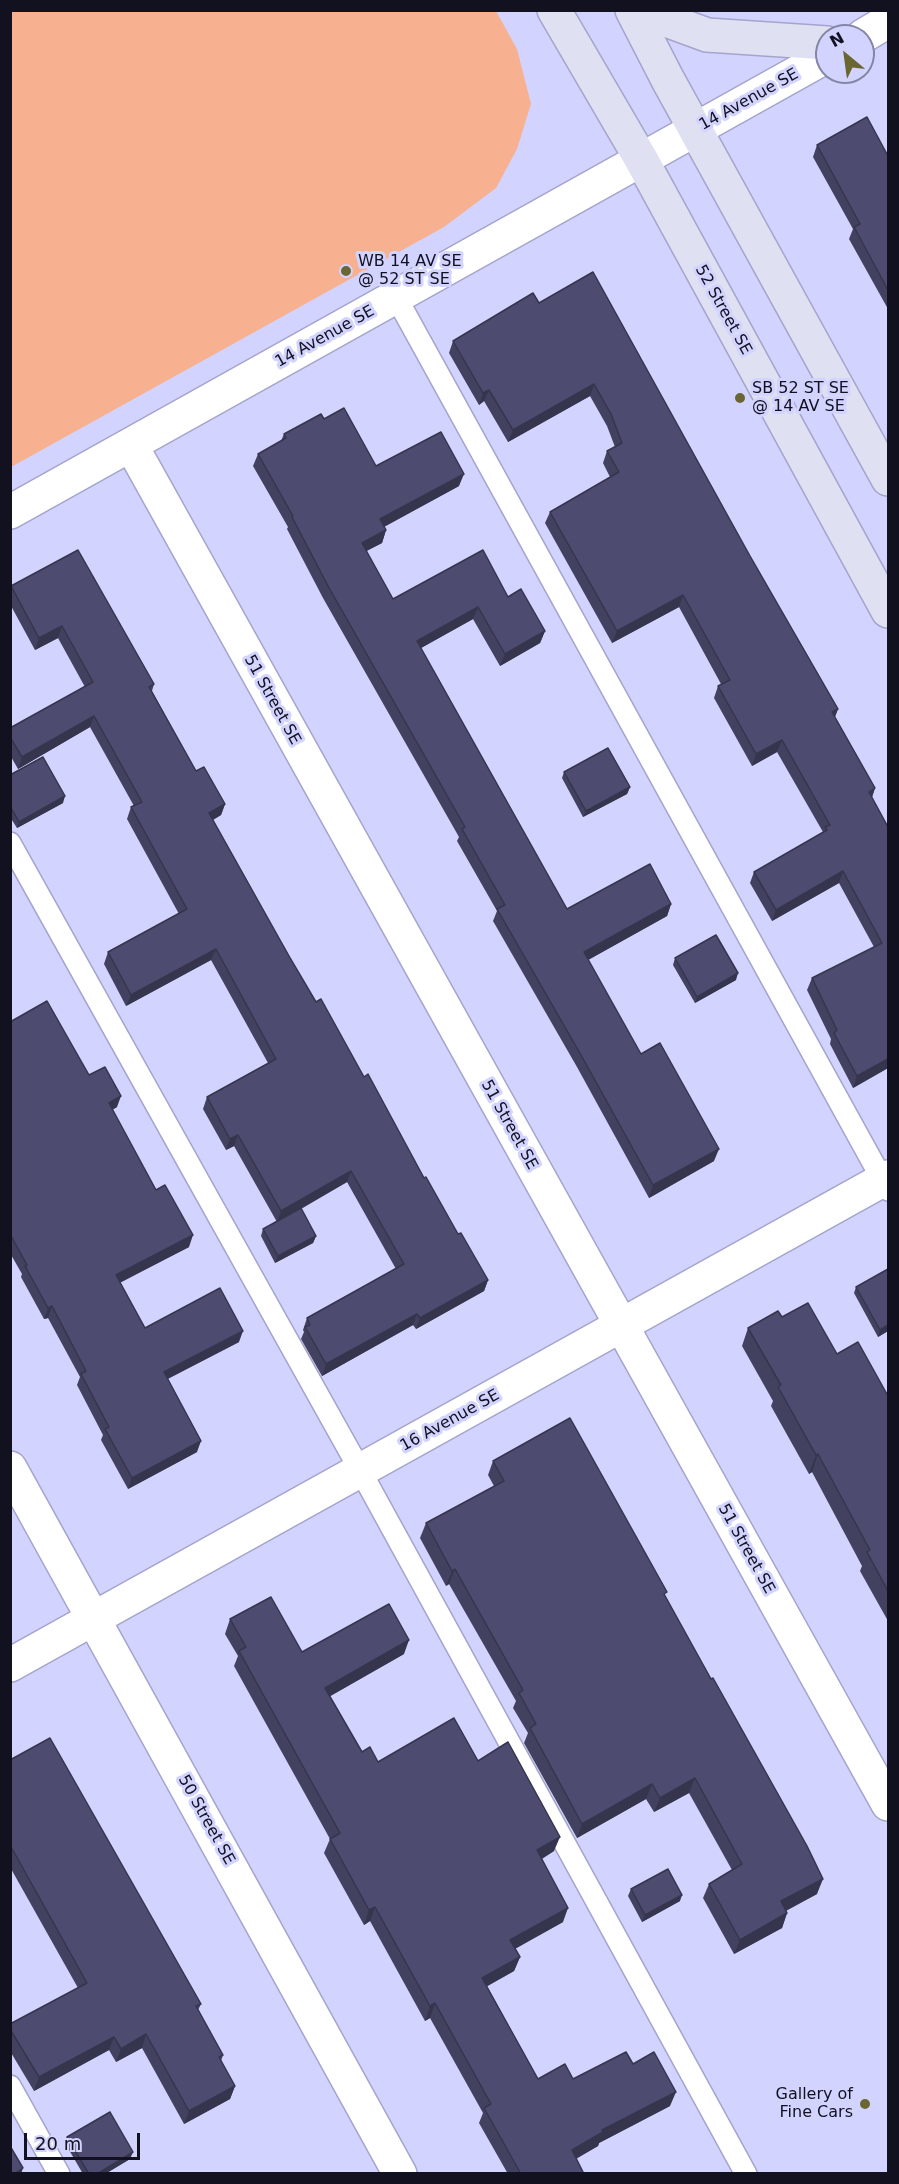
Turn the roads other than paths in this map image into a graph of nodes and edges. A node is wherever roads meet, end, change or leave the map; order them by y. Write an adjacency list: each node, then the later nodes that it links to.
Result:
1 (554, 10): 9 (main road, 52 Street SE)
2 (632, 10): 8 (main road)
3 (639, 10): 6 (main road)
4 (888, 21): 5 (street)
5 (875, 28)
6 (815, 42)
7 (815, 63): 8 (street, 14 Avenue SE)
8 (696, 129): 9 (street, 14 Avenue SE); 12 (main road)
9 (641, 159): 10 (street, 14 Avenue SE); 14 (main road, 52 Street SE)
10 (396, 297): 11 (street, 14 Avenue SE); 16 (lane)
11 (131, 445): 13 (street, 14 Avenue SE); 17 (street, 51 Street SE)
12 (888, 479)
13 (10, 512)
14 (888, 611)
15 (10, 843): 19 (lane)
16 (886, 1183): 17 (street, 16 Avenue SE)
17 (620, 1326): 19 (street, 16 Avenue SE); 22 (street, 51 Street SE)
18 (10, 1468): 20 (street, 50 Street SE)
19 (360, 1470): 20 (street, 16 Avenue SE); 26 (lane)
20 (94, 1618): 21 (street, 16 Avenue SE); 25 (street, 50 Street SE)
21 (10, 1665)
22 (888, 1804)
23 (10, 2086): 24 (lane)
24 (59, 2174)
25 (400, 2174)
26 (746, 2174)

